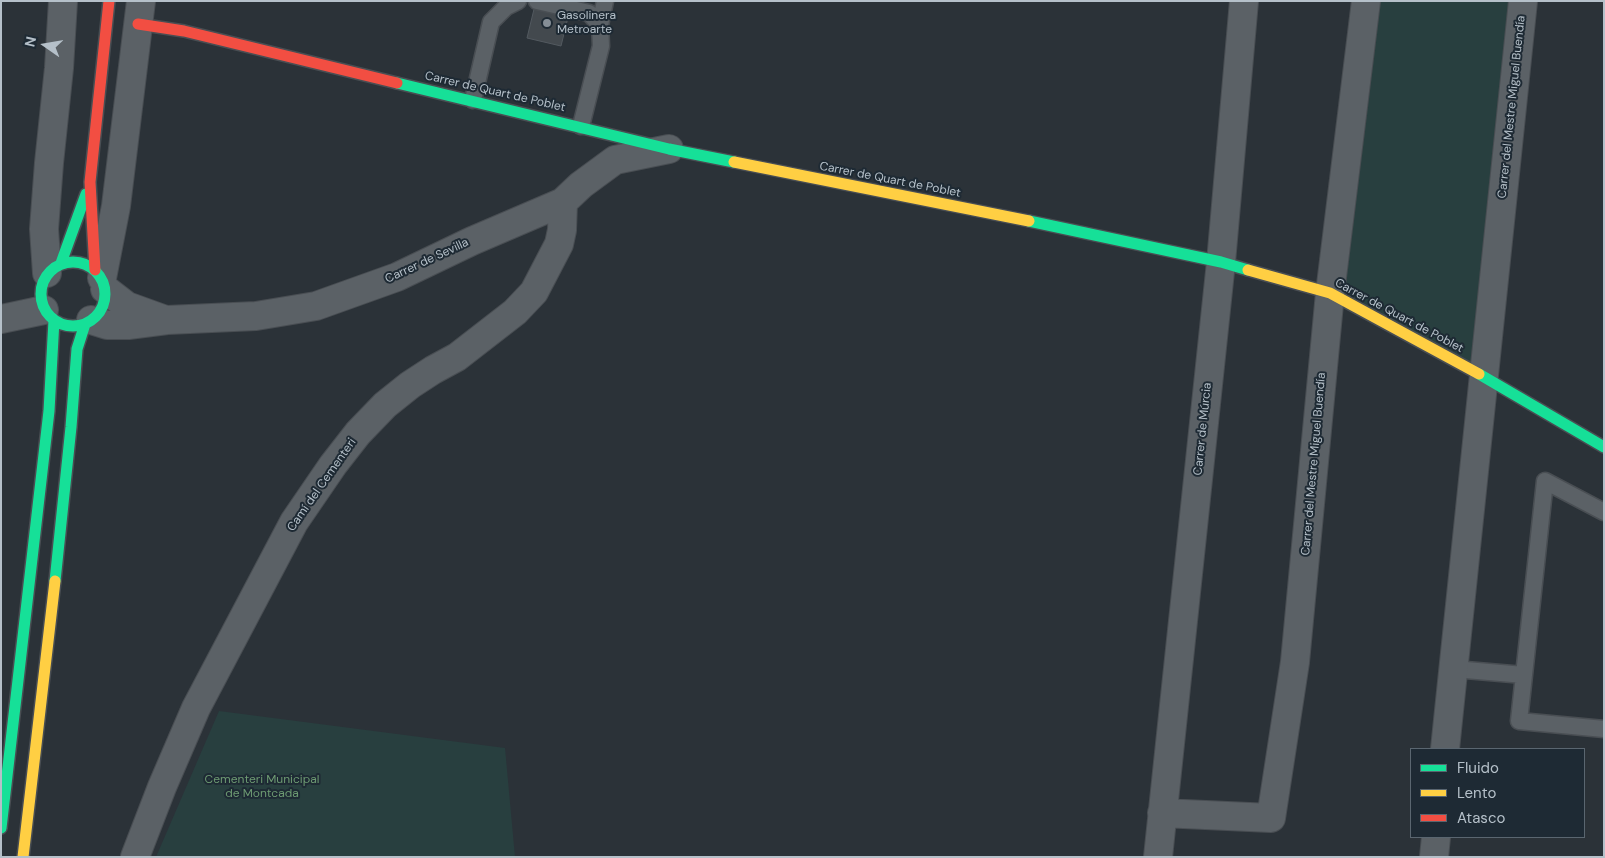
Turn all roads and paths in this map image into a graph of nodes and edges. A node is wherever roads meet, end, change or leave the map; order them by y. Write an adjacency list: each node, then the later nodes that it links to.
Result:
1 (63, 1): 17 (street)
2 (109, 1): 14 (street)
3 (537, 1): 10 (lane)
4 (605, 1): 10 (lane)
5 (1244, 1): 16 (street, Carrer de Múrcia)
6 (1366, 1): 19 (street, Carrer del Mestre Miguel Buendía)
7 (1523, 1): 24 (street, Carrer del Mestre Miguel Buendía)
8 (511, 3): 11 (lane)
9 (140, 12): 11 (street, Carrer de Quart de Poblet); 18 (street)
10 (600, 24): 12 (lane)
11 (473, 100): 12 (street, Carrer de Quart de Poblet)
12 (581, 126): 13 (street, Carrer de Quart de Poblet)
13 (669, 149): 15 (street, Carrer de Sevilla); 16 (street, Carrer de Quart de Poblet)
14 (90, 182): 17 (street); 18 (street)
15 (563, 202): 22 (street, Carrer de Sevilla); 35 (street, Camí del Cementeri)
16 (1220, 262): 19 (street, Carrer de Quart de Poblet); 31 (street, Carrer de Múrcia)
17 (54, 268): 18 (street); 20 (street)
18 (100, 279): 22 (street, Carrer de Sevilla); 23 (street)
19 (1330, 293): 24 (street, Carrer de Quart de Poblet); 31 (street, Carrer del Mestre Miguel Buendía)
20 (49, 315): 21 (street); 23 (street); 32 (street)
21 (1, 319)
22 (167, 320): 23 (street, Carrer de Sevilla)
23 (88, 322): 34 (street)
24 (1484, 377): 25 (street, Carrer de Quart de Poblet); 27 (street, Carrer del Mestre Miguel Buendía)
25 (1604, 447)
26 (1604, 512): 28 (lane)
27 (1454, 669): 28 (lane); 30 (street, Carrer del Mestre Miguel Buendía)
28 (1524, 675): 29 (lane)
29 (1604, 729)
30 (1445, 748)
31 (1162, 813): 36 (street, Carrer de Múrcia)
32 (1, 828)
33 (1436, 838): 37 (street)
34 (23, 857)
35 (135, 857)
36 (1158, 857)
37 (1434, 857)

